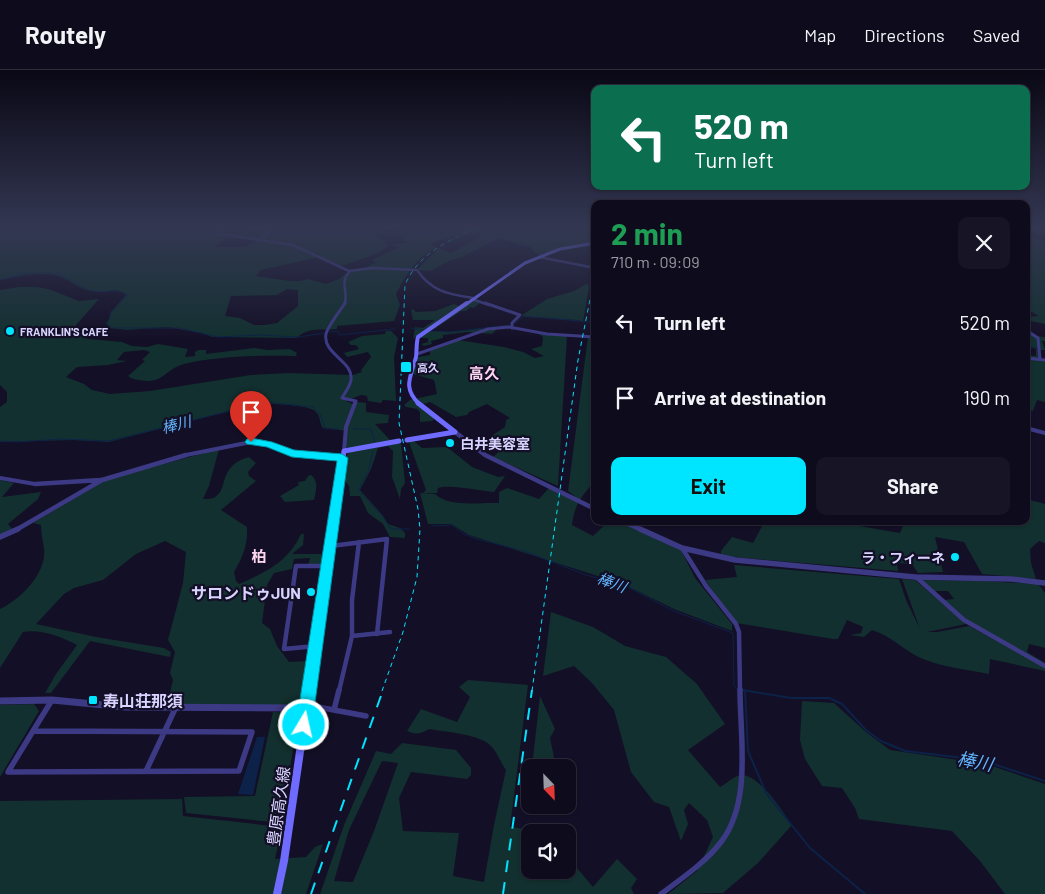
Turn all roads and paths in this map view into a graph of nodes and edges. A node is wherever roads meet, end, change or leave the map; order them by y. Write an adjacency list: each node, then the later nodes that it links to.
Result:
1 (336, 264): 5 (street)
2 (524, 264): 6 (main road)
3 (573, 264): 4 (street)
4 (591, 268)
5 (350, 271): 6 (street); 19 (street)
6 (472, 298): 7 (street); 10 (main road)
7 (512, 328): 9 (street); 10 (street)
8 (1030, 333): 12 (street)
9 (591, 337)
10 (417, 354): 15 (main road)
11 (1030, 358): 12 (street)
12 (1040, 359): 13 (street)
13 (1045, 360)
14 (1030, 429): 16 (street)
15 (455, 432): 17 (main road); 24 (street)
16 (1045, 433)
17 (408, 440)
18 (399, 441): 19 (main road)
19 (343, 454): 20 (street); 28 (main road, 豊原高久線)
20 (186, 455): 22 (street)
21 (0, 478): 23 (street)
22 (102, 480): 23 (street); 26 (street)
23 (35, 484)
24 (591, 507)
25 (630, 525): 29 (street)
26 (0, 537)
27 (359, 542): 28 (street); 34 (street); 35 (street)
28 (331, 546): 30 (main road, 豊原高久線)
29 (682, 548): 31 (street); 48 (street)
30 (328, 566): 36 (main road, 豊原高久線); 36 (street)
31 (915, 577): 32 (street); 37 (street)
32 (1045, 583)
33 (390, 632): 34 (street)
34 (377, 634): 35 (street)
35 (352, 636): 42 (street)
36 (316, 646): 40 (main road, 豊原高久線)
37 (1045, 666)
38 (52, 700): 39 (street); 41 (street); 44 (street)
39 (0, 701)
40 (307, 706): 41 (street); 42 (street); 47 (main road, 豊原高久線)
41 (176, 708): 45 (street)
42 (334, 710): 43 (street)
43 (366, 716)
44 (33, 731): 45 (street); 46 (street)
45 (164, 732): 46 (street); 46 (street)
46 (146, 771)
47 (277, 894)
48 (661, 894)

